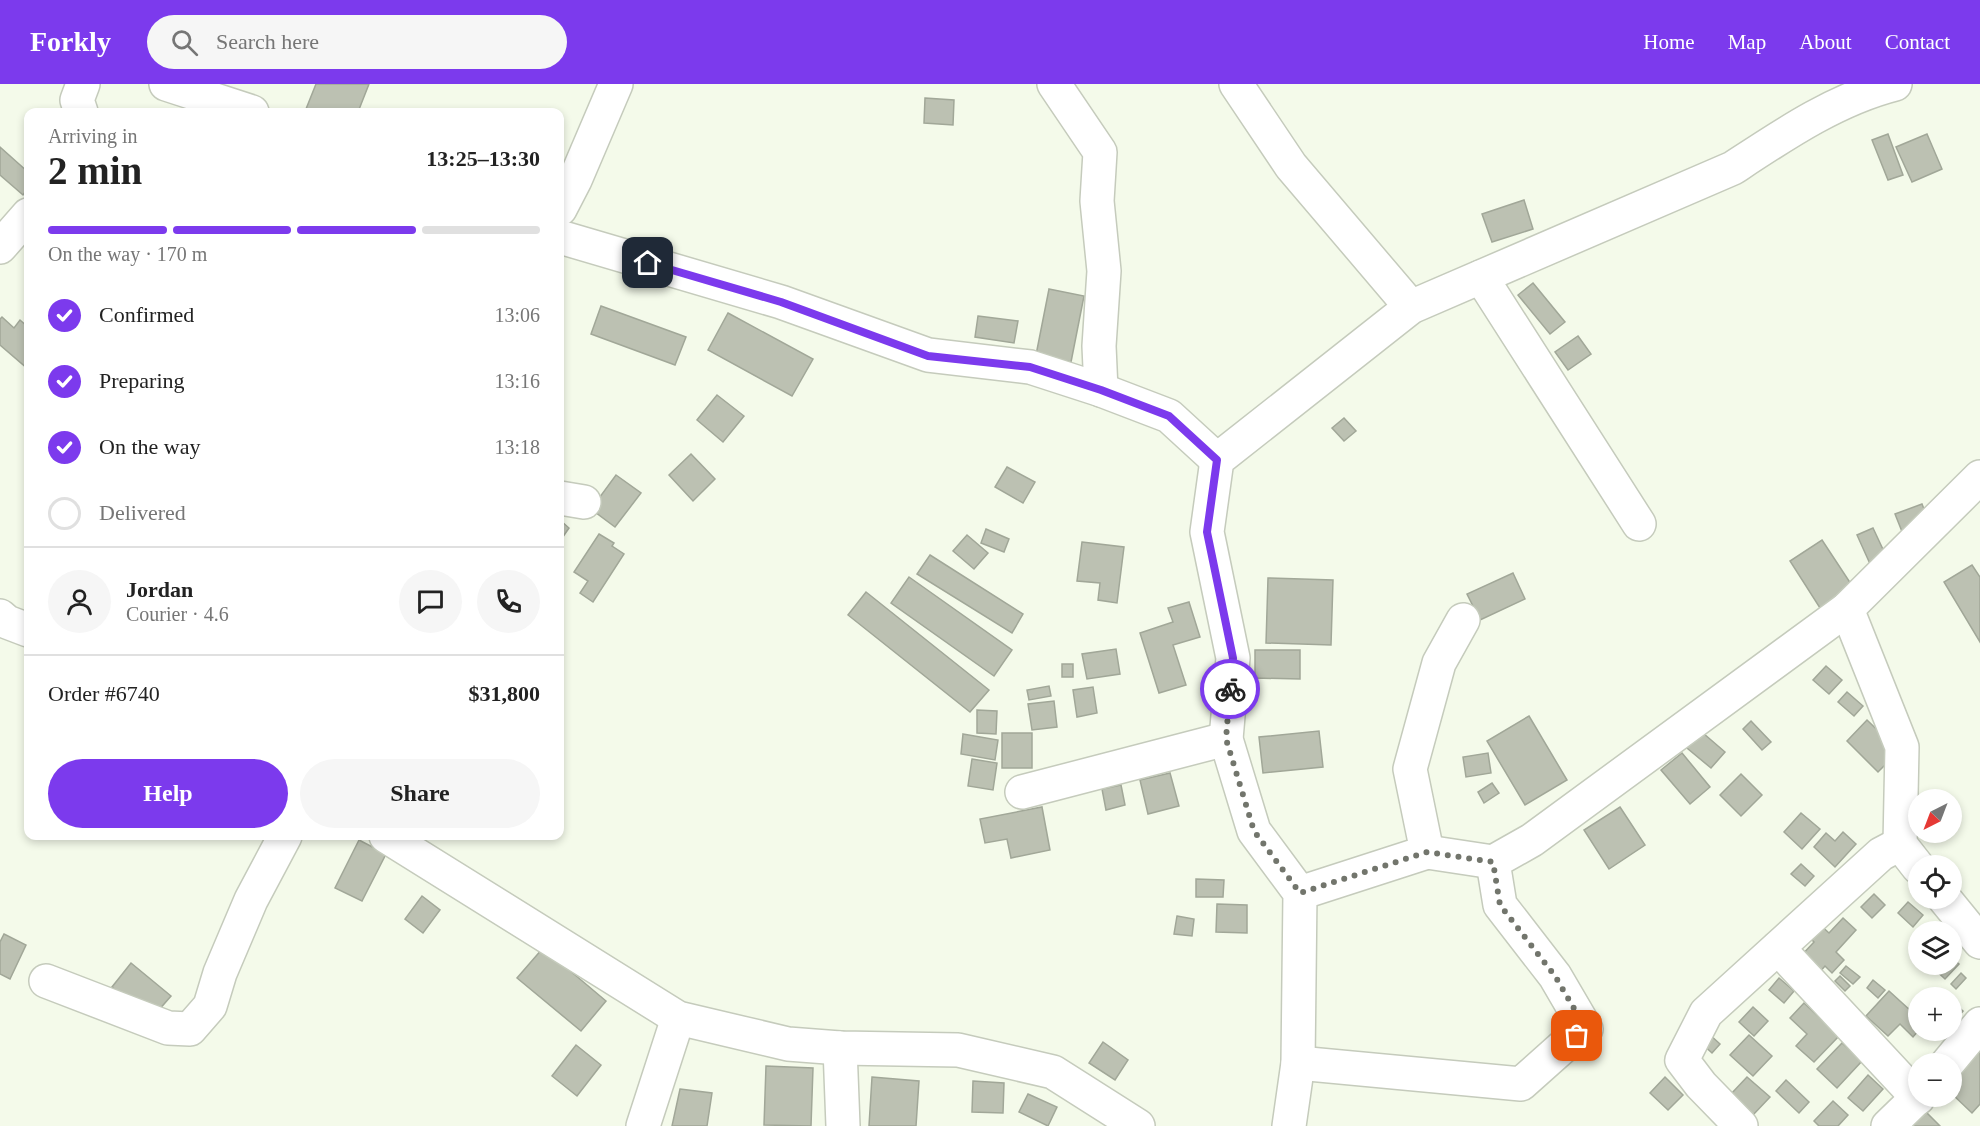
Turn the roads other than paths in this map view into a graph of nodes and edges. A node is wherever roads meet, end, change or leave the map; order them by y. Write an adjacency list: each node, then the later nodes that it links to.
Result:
1 (83, 84): 8 (street)
2 (166, 84): 9 (street)
3 (616, 84): 10 (street)
4 (1054, 84): 16 (street)
5 (1236, 84): 15 (street)
6 (1895, 84): 7 (street)
7 (1827, 98): 14 (street)
8 (80, 108)
9 (240, 108)
10 (564, 201)
11 (24, 220): 13 (street)
12 (564, 238): 16 (street)
13 (0, 247)
14 (1481, 277): 15 (street); 19 (street)
15 (1411, 307): 17 (street)
16 (1101, 390): 17 (street)
17 (1217, 460): 24 (street)
18 (1980, 477): 20 (street)
19 (1639, 524)
20 (1847, 609): 29 (street); 30 (street)
21 (0, 616): 23 (street)
22 (1463, 620): 28 (street)
23 (24, 628)
24 (1226, 739): 25 (street); 31 (street)
25 (1022, 792)
26 (283, 840): 35 (street)
27 (392, 840): 36 (street)
28 (1427, 852): 30 (street); 31 (street)
29 (1909, 855): 34 (street)
30 (1493, 862): 40 (street)
31 (1300, 893): 40 (street)
32 (1953, 909): 33 (street)
33 (1980, 942)
34 (1778, 948): 41 (street); 47 (street)
35 (46, 981)
36 (678, 1018): 38 (street); 43 (street)
37 (1980, 1024): 39 (street)
38 (840, 1048): 44 (street); 45 (street)
39 (1956, 1053)
40 (1298, 1063): 46 (street)
41 (1908, 1086)
42 (1908, 1107): 48 (street)
43 (643, 1126)
44 (843, 1126)
45 (1138, 1126)
46 (1289, 1126)
47 (1742, 1126)
48 (1888, 1126)

